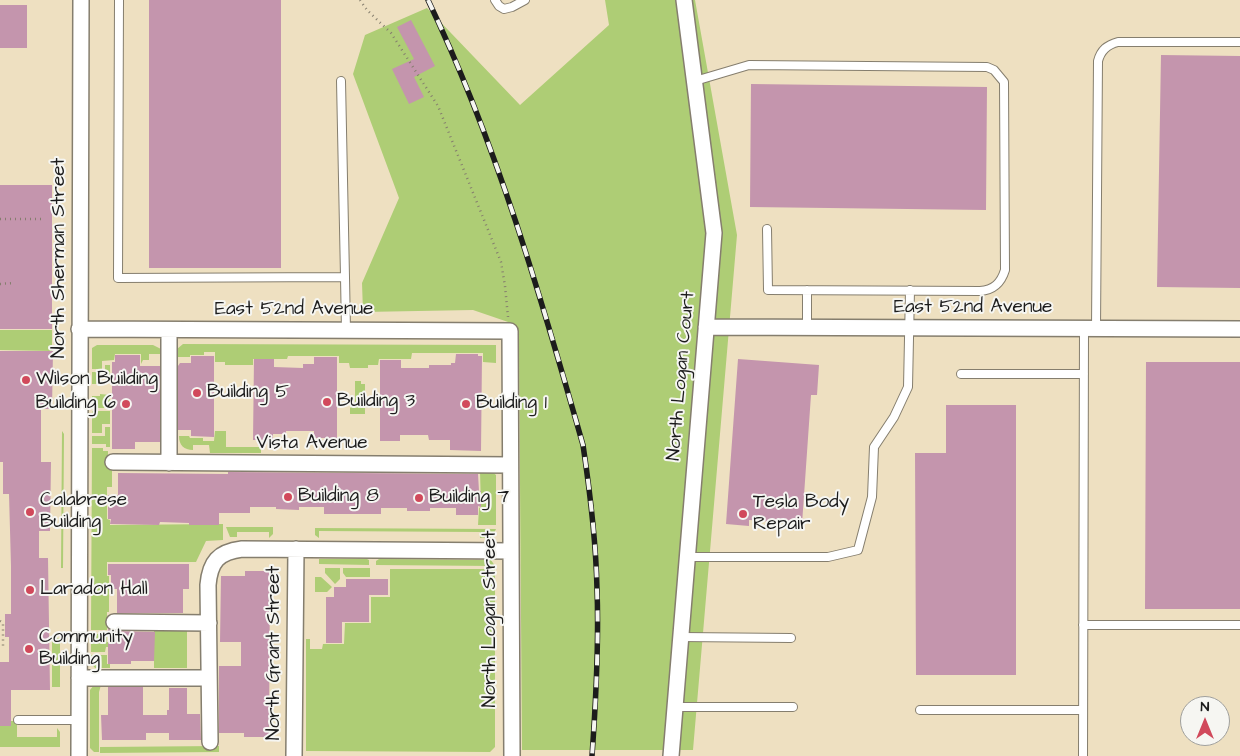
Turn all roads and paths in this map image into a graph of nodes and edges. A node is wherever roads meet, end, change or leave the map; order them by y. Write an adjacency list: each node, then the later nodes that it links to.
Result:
1 (81, 0): 22 (street, North Sherman Street)
2 (119, 0): 13 (lane)
3 (360, 0): 26 (path)
4 (495, 0): 5 (lane)
5 (525, 0)
6 (684, 0): 9 (street, North Logan Court)
7 (1240, 42): 21 (lane)
8 (341, 80): 13 (lane)
9 (695, 82): 17 (lane); 18 (street, North Logan Court)
10 (0, 219): 11 (path)
11 (42, 219)
12 (767, 228): 16 (lane)
13 (345, 277): 25 (lane)
14 (13, 283): 15 (path)
15 (0, 284)
16 (807, 290): 17 (lane); 19 (lane)
17 (910, 290): 20 (lane)
18 (706, 328): 19 (street, East 52nd Avenue); 34 (street, North Logan Court)
19 (807, 328): 20 (street, East 52nd Avenue)
20 (910, 328): 21 (street, East 52nd Avenue); 34 (lane)
21 (1090, 328): 23 (street, East 52nd Avenue); 28 (lane)
22 (79, 329): 24 (street, East 52nd Avenue); 43 (street, North Sherman Street)
23 (1240, 329)
24 (169, 330): 25 (street, East 52nd Avenue); 30 (street)
25 (346, 331): 26 (street, East 52nd Avenue)
26 (510, 331): 31 (street, North Logan Street)
27 (961, 374): 28 (lane)
28 (1084, 374): 39 (lane)
29 (113, 462): 30 (street, Vista Avenue)
30 (169, 463): 31 (street, Vista Avenue)
31 (510, 465): 33 (street, North Logan Street)
32 (296, 549): 33 (street); 37 (street); 53 (street, North Grant Street)
33 (511, 551): 54 (street, North Logan Street)
34 (687, 557): 40 (street, North Logan Court)
35 (0, 621): 42 (path)
36 (114, 622): 37 (street)
37 (209, 623): 44 (street)
38 (1240, 624): 39 (lane)
39 (1083, 626): 48 (lane)
40 (681, 637): 41 (lane); 45 (street, North Logan Court)
41 (791, 638)
42 (0, 646)
43 (79, 678): 44 (street); 50 (street, North Sherman Street)
44 (209, 678): 51 (street)
45 (675, 707): 46 (lane); 55 (street, North Logan Court)
46 (793, 707)
47 (920, 710): 48 (lane)
48 (1083, 710): 56 (lane)
49 (18, 720): 50 (lane)
50 (79, 720): 52 (street, North Sherman Street)
51 (210, 742)
52 (78, 756)
53 (294, 756)
54 (512, 756)
55 (671, 756)
56 (1083, 756)

